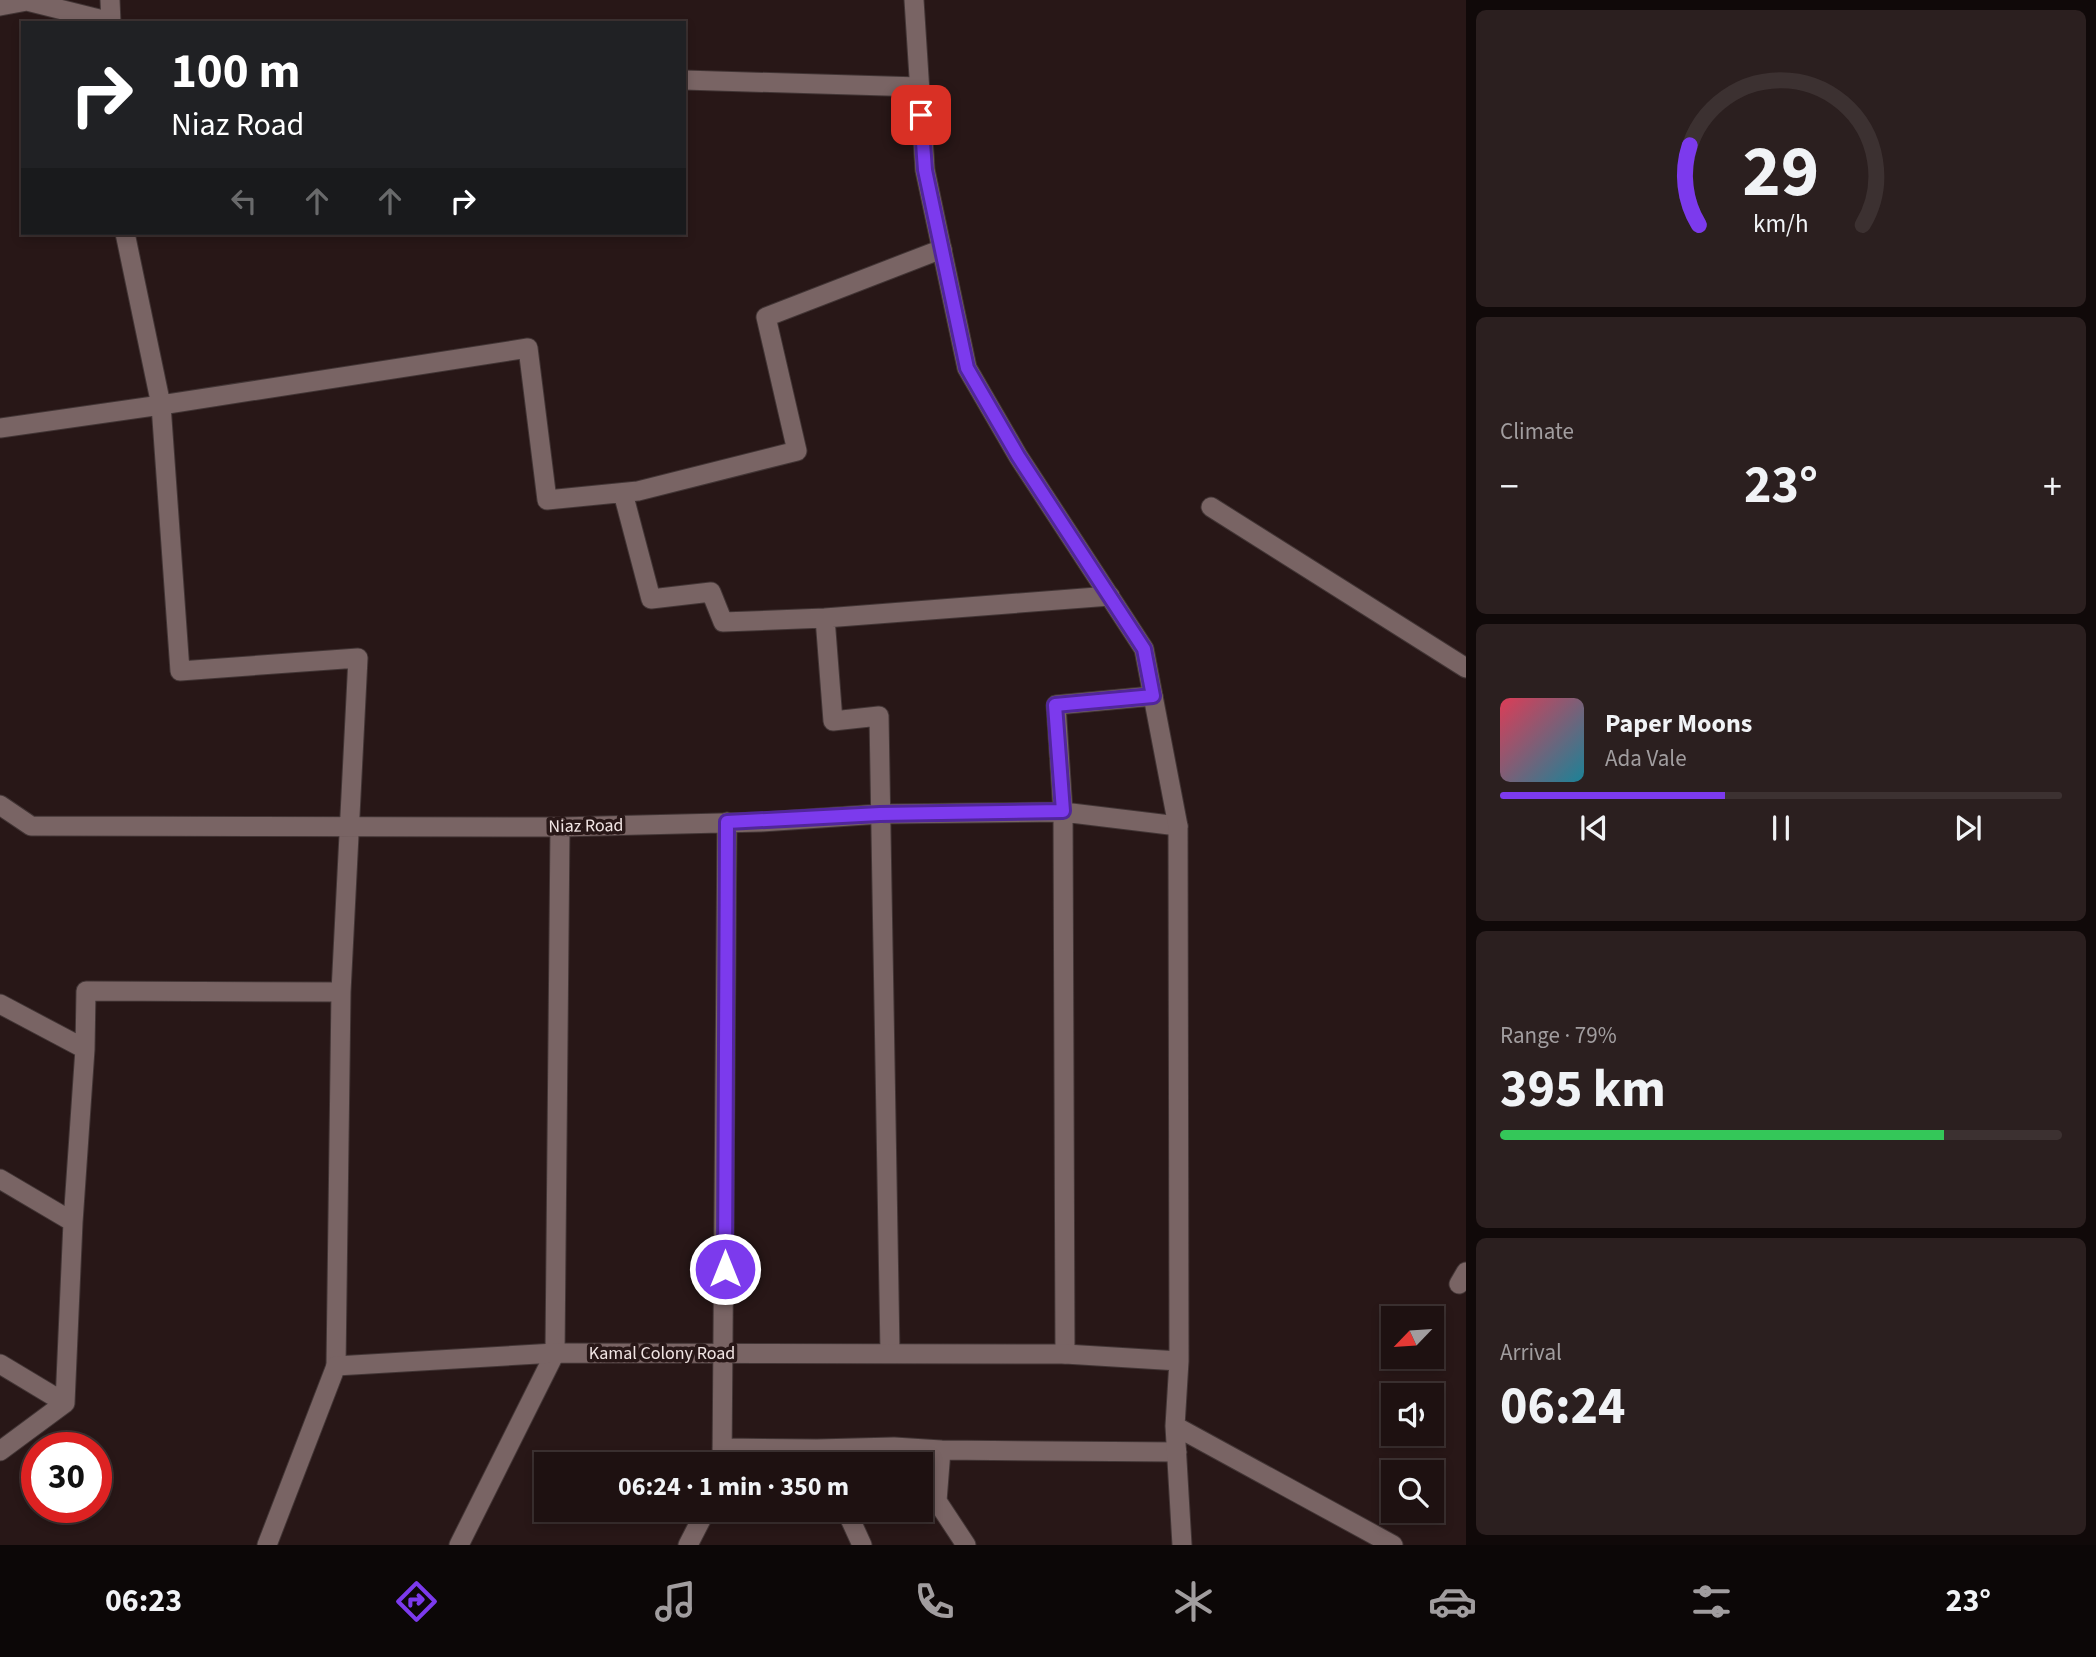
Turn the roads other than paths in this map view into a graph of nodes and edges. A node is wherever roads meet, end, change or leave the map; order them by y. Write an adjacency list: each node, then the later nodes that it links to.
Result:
1 (110, 0): 5 (street)
2 (914, 0): 7 (street)
3 (0, 6): 4 (street)
4 (103, 21)
5 (111, 21)
6 (686, 80): 7 (street)
7 (919, 87): 9 (street)
8 (125, 235): 10 (street)
9 (942, 250): 12 (street); 14 (street)
10 (161, 405): 11 (street); 12 (street); 22 (street)
11 (0, 428)
12 (623, 493): 15 (street)
13 (1210, 507): 16 (street)
14 (1110, 596): 15 (street); 17 (street)
15 (825, 618): 20 (street)
16 (1466, 668)
17 (1153, 696): 19 (street); 23 (street)
18 (0, 805): 22 (street, Niaz Road)
19 (1063, 811): 20 (street, Niaz Road); 23 (street, Niaz Road); 33 (street)
20 (880, 814): 21 (street, Niaz Road); 30 (street)
21 (727, 822): 24 (street, Niaz Road); 32 (street)
22 (349, 825): 24 (street, Niaz Road); 25 (street)
23 (1178, 826): 34 (street)
24 (560, 827): 31 (street)
25 (341, 992): 27 (street); 36 (street)
26 (0, 1004): 27 (street)
27 (85, 1049): 29 (street)
28 (0, 1179): 29 (street)
29 (73, 1222): 37 (street)
30 (890, 1352): 32 (street, Kamal Colony Road); 33 (street, Kamal Colony Road)
31 (555, 1353): 32 (street, Kamal Colony Road); 36 (street, Kamal Colony Road); 48 (street)
32 (724, 1353): 41 (street)
33 (1065, 1354): 34 (street, Kamal Colony Road)
34 (1179, 1362): 38 (street)
35 (0, 1364): 37 (street)
36 (336, 1366): 47 (street)
37 (65, 1403): 40 (street)
38 (1175, 1426): 43 (street); 52 (street)
39 (941, 1450): 42 (street); 43 (street); 50 (street)
40 (0, 1451)
41 (722, 1452)
42 (857, 1452)
43 (1177, 1452): 51 (street)
44 (700, 1522): 46 (street)
45 (851, 1522): 49 (street)
46 (689, 1544)
47 (267, 1545)
48 (459, 1545)
49 (862, 1545)
50 (966, 1545)
51 (1182, 1545)
52 (1393, 1545)

